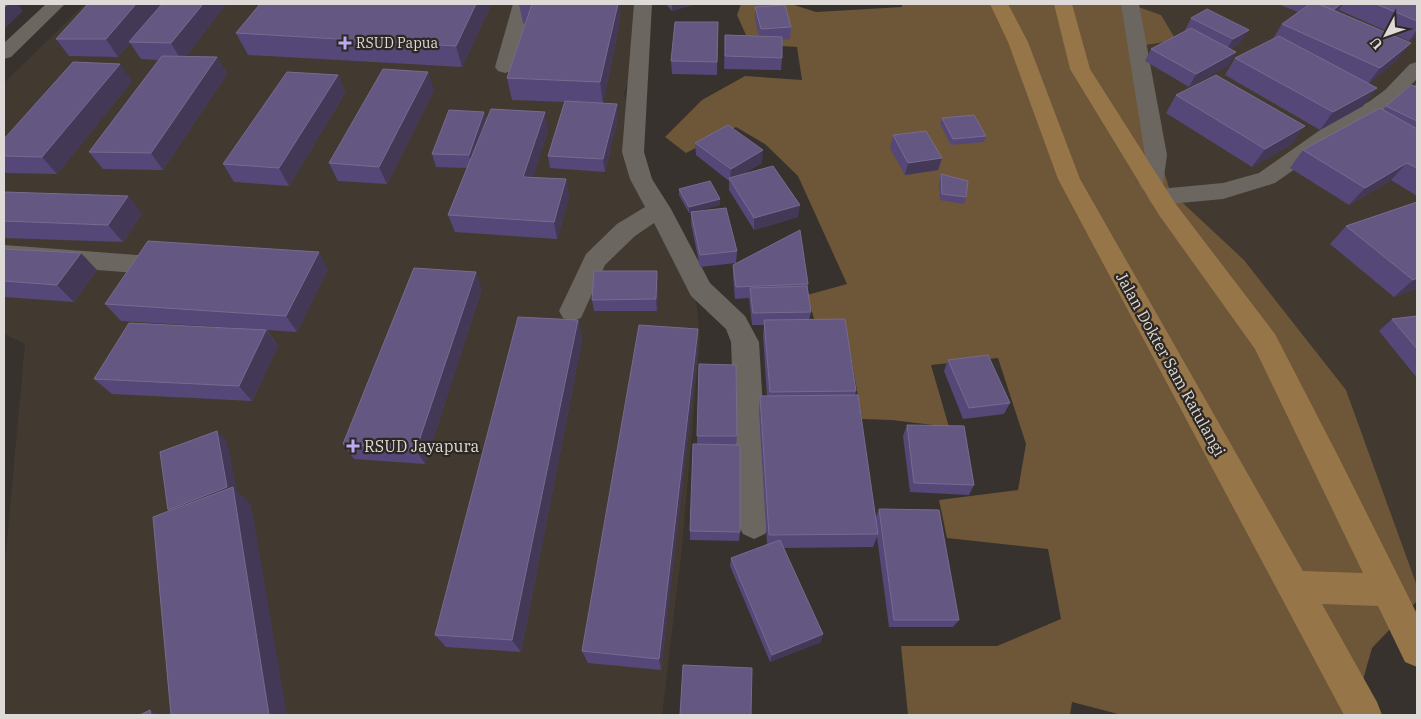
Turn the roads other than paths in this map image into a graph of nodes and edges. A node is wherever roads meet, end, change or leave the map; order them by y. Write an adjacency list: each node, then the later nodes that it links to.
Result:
1 (56, 4): 7 (street)
2 (522, 4): 8 (street)
3 (643, 4): 11 (street)
4 (999, 4): 16 (main road, Jalan Dokter Sam Ratulangi)
5 (1063, 4): 10 (main road)
6 (1130, 4): 10 (street)
7 (4, 52)
8 (505, 67)
9 (1417, 68): 10 (street)
10 (1155, 190): 17 (main road)
11 (659, 209): 14 (street); 15 (street)
12 (4, 254): 13 (street)
13 (136, 264)
14 (572, 311)
15 (754, 524)
16 (1293, 587): 17 (main road); 19 (main road, Jalan Dokter Sam Ratulangi)
17 (1387, 590): 18 (main road)
18 (1417, 650)
19 (1364, 715)

